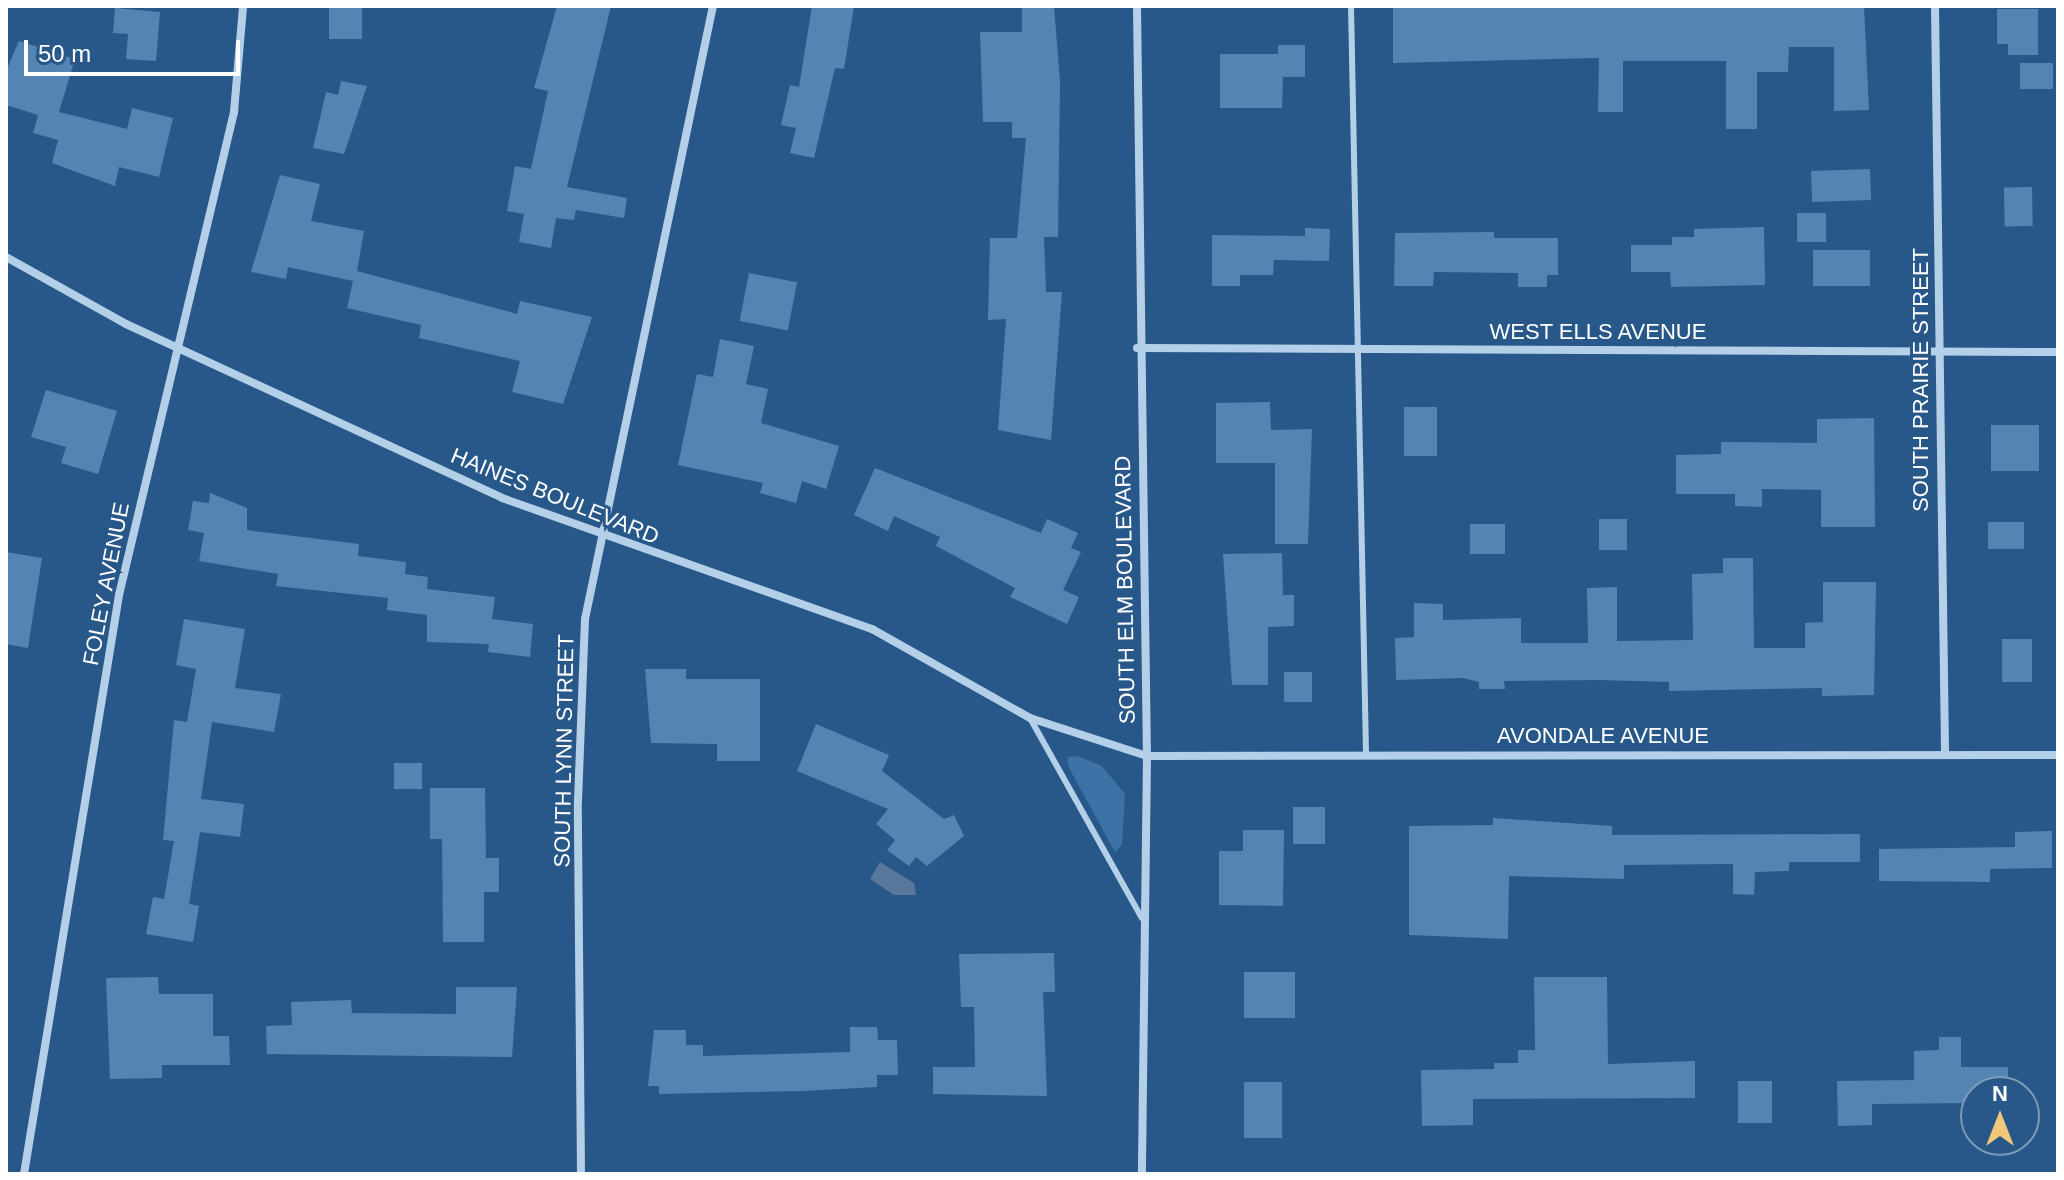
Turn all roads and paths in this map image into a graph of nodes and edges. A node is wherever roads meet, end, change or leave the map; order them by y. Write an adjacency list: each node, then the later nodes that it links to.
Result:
1 (243, 6): 8 (street, FOLEY AVENUE)
2 (713, 6): 12 (street, SOUTH LYNN STREET)
3 (1137, 6): 7 (street, SOUTH ELM BOULEVARD)
4 (1351, 6): 9 (lane)
5 (1935, 6): 10 (street, SOUTH PRAIRIE STREET)
6 (6, 257): 8 (street, HAINES BOULEVARD)
7 (1137, 348): 9 (street, WEST ELLS AVENUE); 17 (street, SOUTH ELM BOULEVARD)
8 (181, 349): 12 (street, HAINES BOULEVARD); 19 (street, FOLEY AVENUE)
9 (1355, 349): 10 (street, WEST ELLS AVENUE); 15 (lane)
10 (1938, 352): 11 (street, WEST ELLS AVENUE); 14 (street, SOUTH PRAIRIE STREET)
11 (2058, 352)
12 (601, 538): 13 (street, HAINES BOULEVARD); 20 (street, SOUTH LYNN STREET)
13 (1030, 718): 17 (street, HAINES BOULEVARD); 18 (lane)
14 (1945, 753): 15 (street, AVONDALE AVENUE); 16 (street, AVONDALE AVENUE)
15 (1366, 754): 17 (street, AVONDALE AVENUE)
16 (2058, 755)
17 (1147, 756): 18 (street, SOUTH ELM BOULEVARD)
18 (1142, 918): 21 (street, SOUTH ELM BOULEVARD)
19 (24, 1174)
20 (581, 1174)
21 (1142, 1174)

